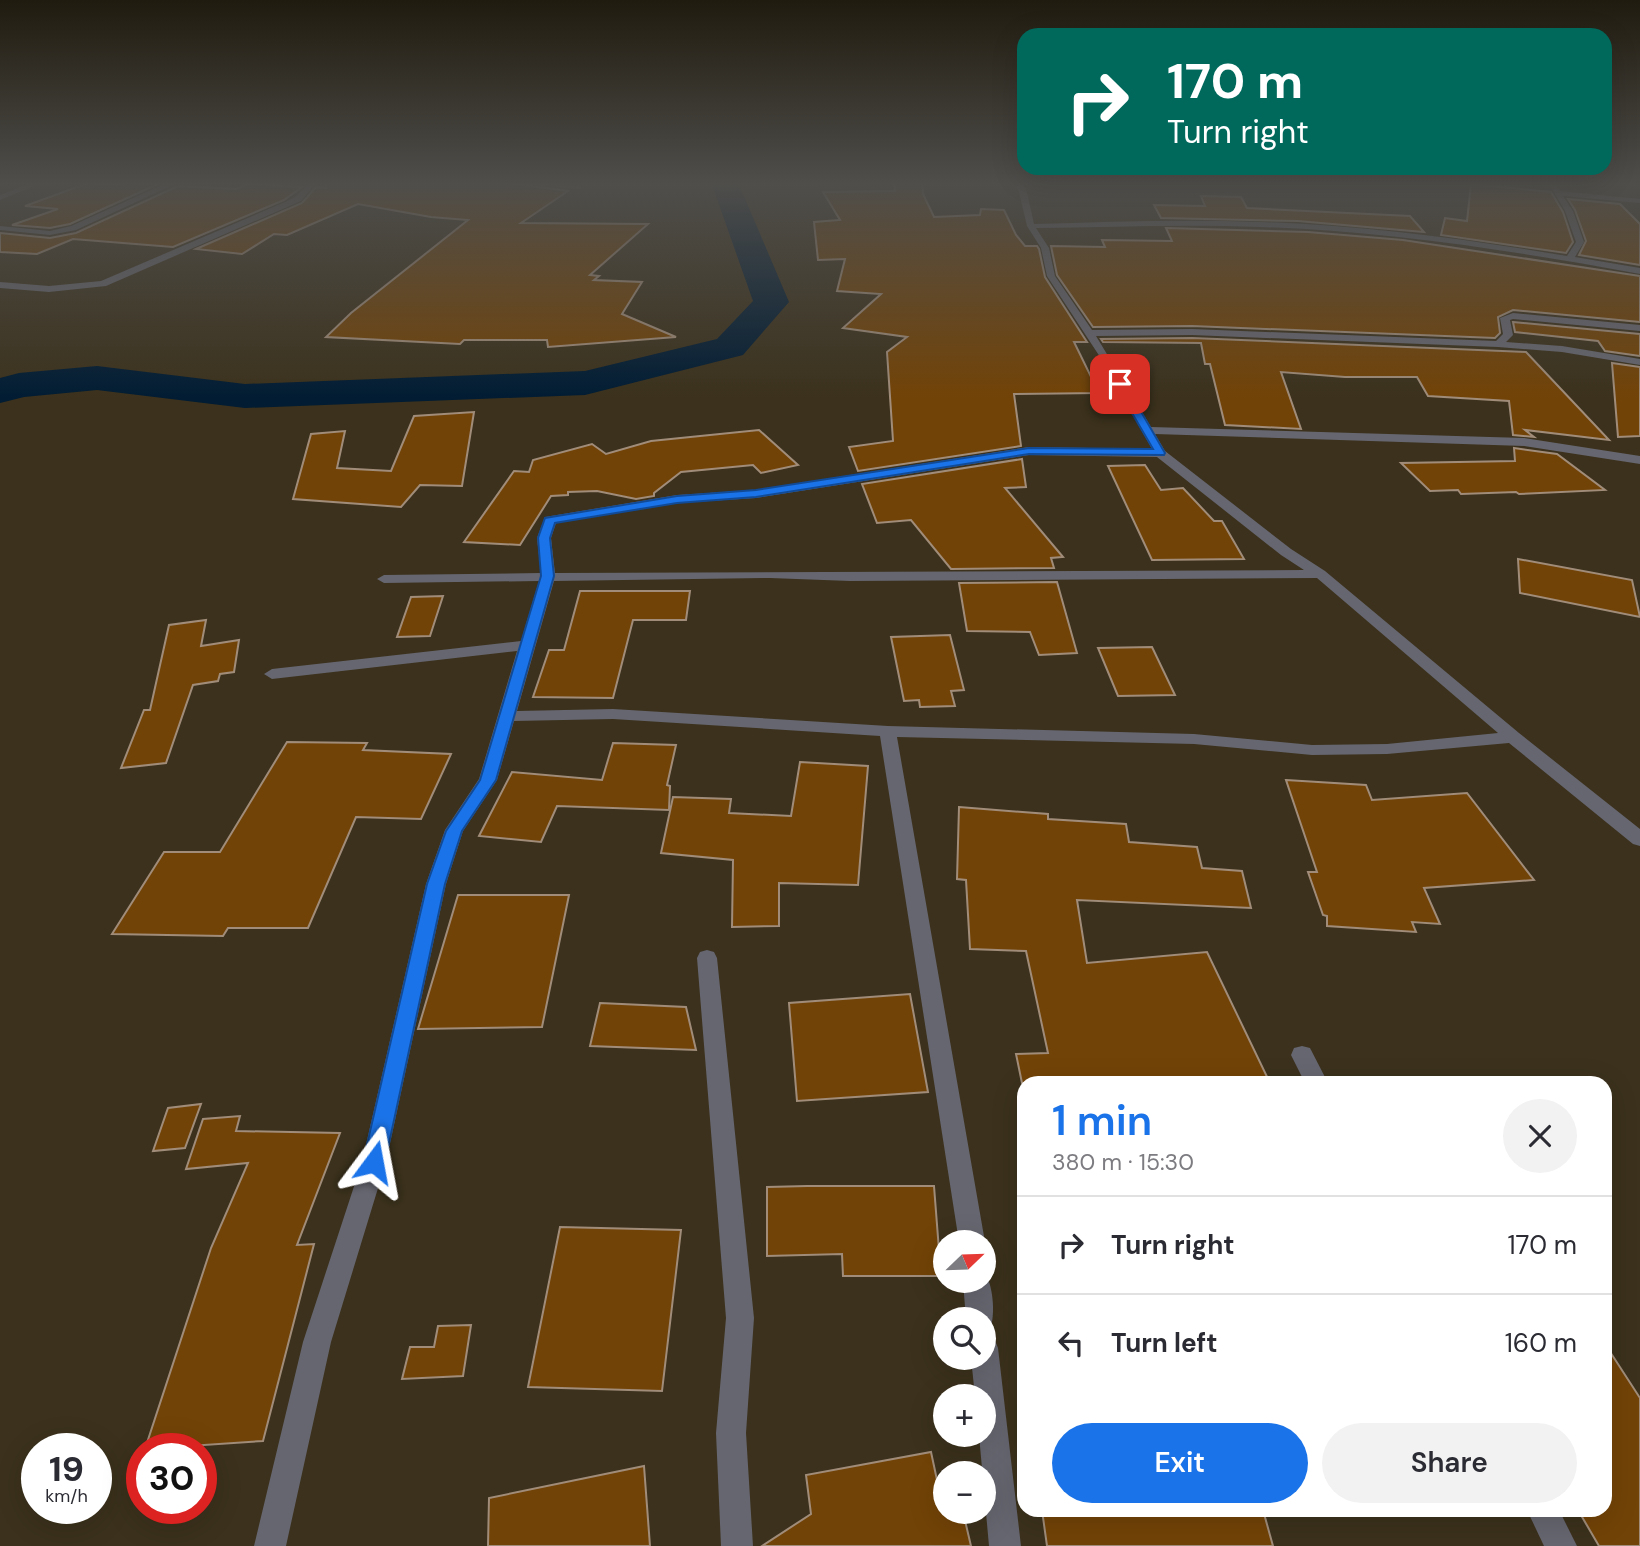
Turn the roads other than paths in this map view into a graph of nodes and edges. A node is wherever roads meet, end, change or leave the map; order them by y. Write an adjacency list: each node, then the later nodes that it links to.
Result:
1 (172, 254): 7 (street)
2 (1046, 254): 9 (street)
3 (1544, 254): 5 (street)
4 (1573, 254): 5 (street)
5 (1570, 258): 6 (street)
6 (1640, 271)
7 (0, 285)
8 (1640, 328): 10 (street)
9 (1087, 333): 10 (street); 12 (street)
10 (1498, 344): 11 (street)
11 (1640, 362)
12 (1145, 430): 13 (street); 14 (street)
13 (1160, 453): 15 (street); 16 (street)
14 (1640, 460)
15 (1320, 574): 16 (street); 22 (street)
16 (548, 576): 17 (street); 18 (street)
17 (384, 579)
18 (526, 645): 19 (street); 20 (street)
19 (272, 674)
20 (505, 716): 21 (street); 30 (street)
21 (887, 731): 22 (street); 27 (street)
22 (1513, 737): 23 (street)
23 (1640, 839)
24 (708, 958): 31 (street)
25 (1303, 1055): 26 (street)
26 (1314, 1076)
27 (970, 1230)
28 (986, 1370): 32 (street)
29 (1546, 1517): 33 (street)
30 (270, 1546)
31 (737, 1546)
32 (1005, 1546)
33 (1561, 1546)

